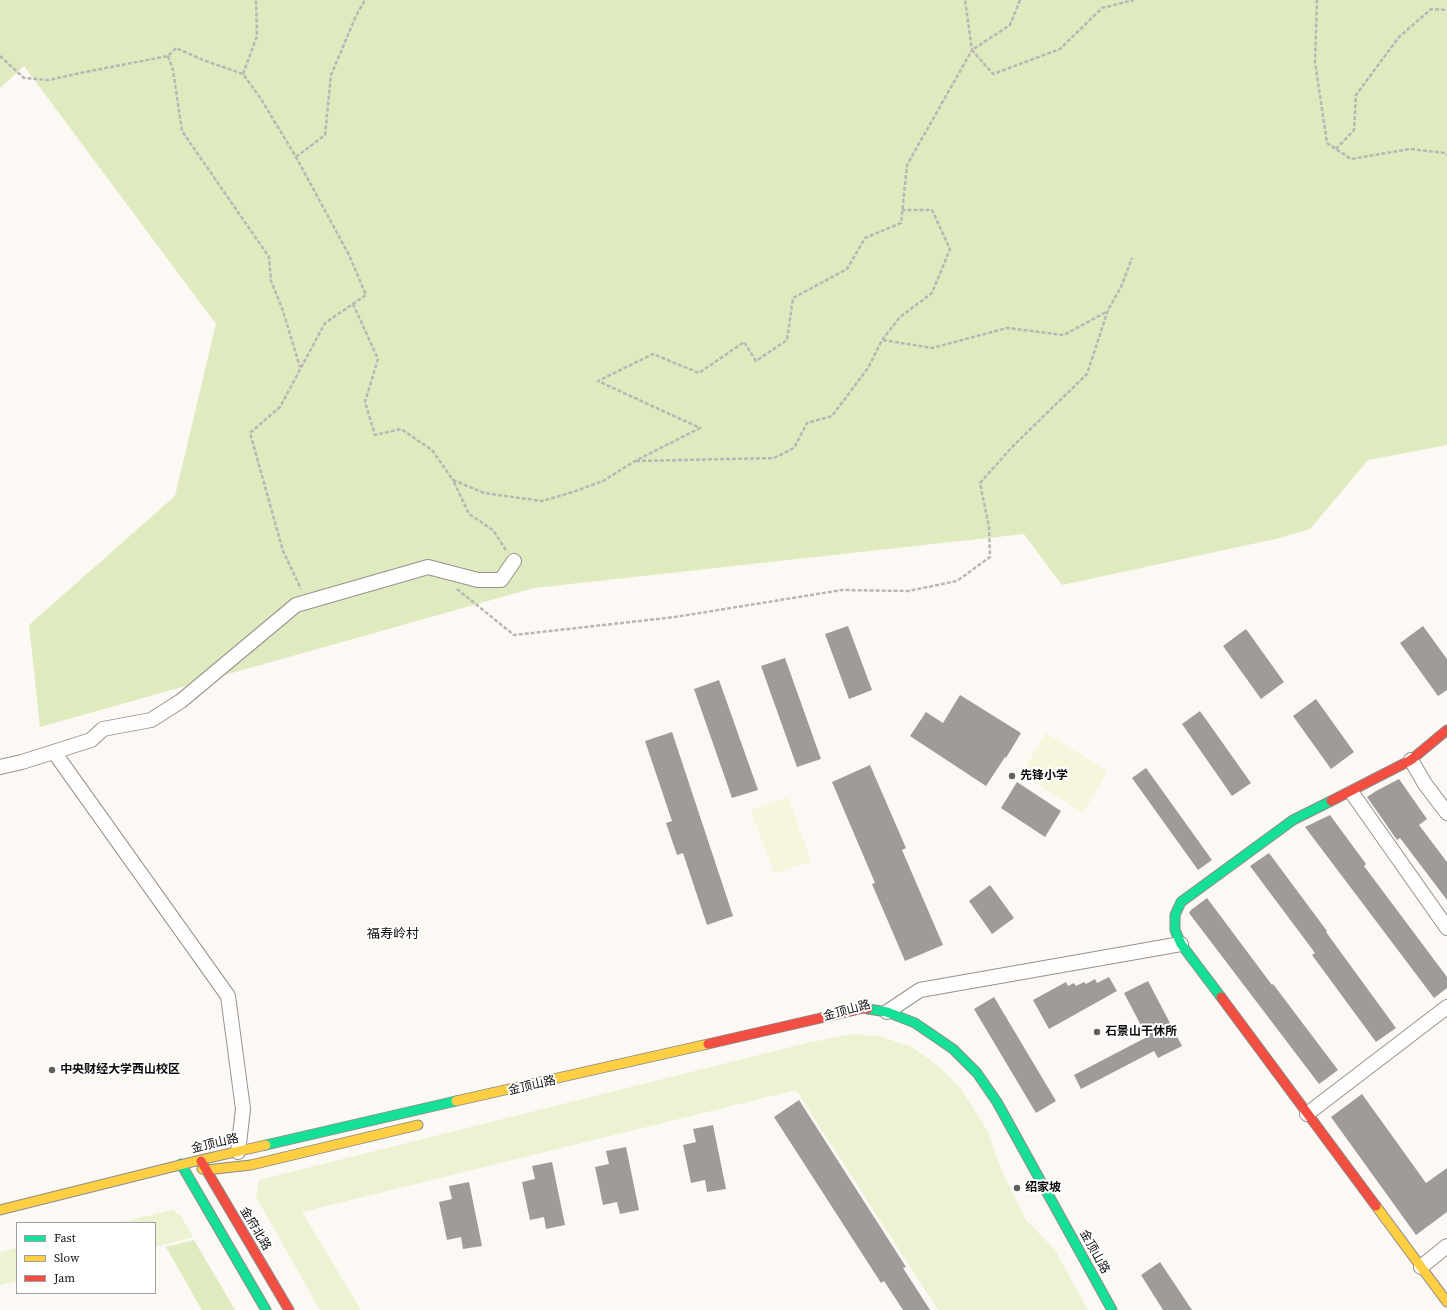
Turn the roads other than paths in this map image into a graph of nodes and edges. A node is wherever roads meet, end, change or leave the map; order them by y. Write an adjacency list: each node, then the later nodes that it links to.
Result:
1 (514, 561): 3 (street)
2 (1447, 730): 4 (street)
3 (54, 752): 5 (street); 15 (street)
4 (1411, 760): 7 (street); 9 (street)
5 (0, 767)
6 (1352, 793): 8 (street)
7 (1447, 813)
8 (1447, 928)
9 (1181, 944): 11 (street); 13 (street)
10 (1447, 1007): 13 (street)
11 (887, 1012): 12 (street, 金顶山路); 15 (street, 金顶山路); 25 (street, 金顶山路)
12 (870, 1018)
13 (1307, 1114): 21 (street)
14 (429, 1122): 18 (street, 金顶山路)
15 (238, 1152): 16 (street, 金顶山路)
16 (200, 1160): 17 (street, 金顶山路); 18 (street, 金府北路)
17 (181, 1164): 18 (street, 金顶山路); 19 (street, 金顶山路); 23 (street)
18 (206, 1170): 24 (street, 金府北路)
19 (0, 1210)
20 (1447, 1246): 21 (street)
21 (1420, 1266): 22 (street)
22 (1447, 1302)
23 (266, 1310)
24 (289, 1310)
25 (1112, 1310)

